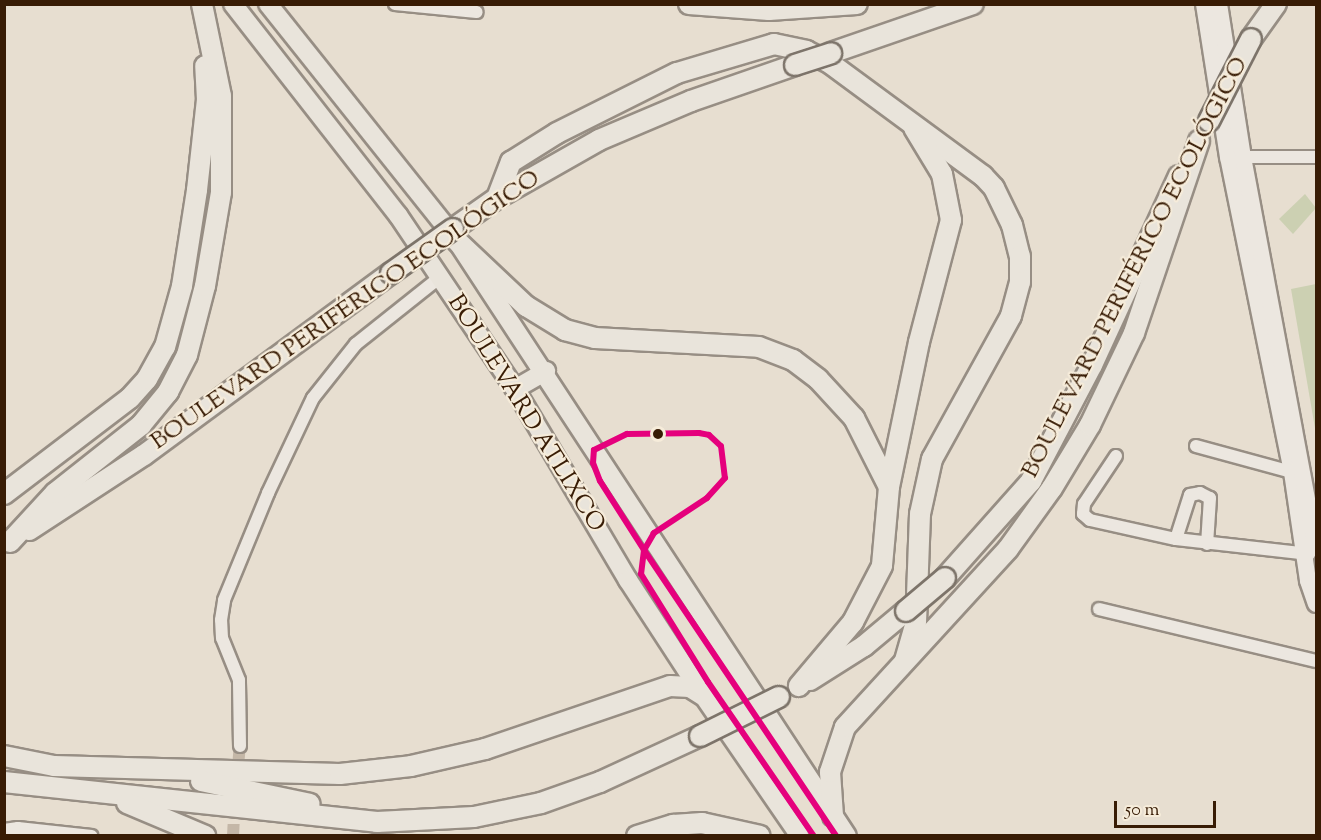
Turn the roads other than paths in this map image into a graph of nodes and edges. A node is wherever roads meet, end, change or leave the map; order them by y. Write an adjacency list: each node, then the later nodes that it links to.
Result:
1 (193, 4): 26 (highway)
2 (202, 4): 28 (highway)
3 (233, 4): 19 (main road, BOULEVARD ATLIXCO)
4 (268, 4): 18 (main road, BOULEVARD ATLIXCO)
5 (395, 4): 12 (street)
6 (689, 4): 7 (highway)
7 (857, 4)
8 (973, 4): 17 (highway, BOULEVARD PERIFÉRICO ECOLÓGICO, bridge)
9 (1204, 4): 15 (main road)
10 (1219, 4): 15 (main road)
11 (1276, 4): 14 (highway, BOULEVARD PERIFÉRICO ECOLÓGICO, bridge)
12 (477, 12)
13 (912, 124): 17 (highway); 25 (highway); 33 (highway)
14 (1199, 141): 33 (highway); 35 (highway, BOULEVARD PERIFÉRICO ECOLÓGICO, bridge)
15 (1236, 157): 16 (street); 24 (main road); 30 (main road)
16 (1317, 157)
17 (497, 198): 28 (highway, BOULEVARD PERIFÉRICO ECOLÓGICO, bridge)
18 (457, 241): 20 (main road, BOULEVARD ATLIXCO); 25 (highway)
19 (440, 278): 21 (main road, BOULEVARD ATLIXCO); 37 (street)
20 (546, 371): 21 (main road); 42 (main road, BOULEVARD ATLIXCO)
21 (515, 389): 36 (main road, BOULEVARD ATLIXCO)
22 (1196, 446): 24 (street)
23 (1116, 456): 27 (street)
24 (1292, 472): 30 (main road)
25 (889, 487): 35 (highway)
26 (4, 494)
27 (1176, 539): 29 (street); 29 (street)
28 (7, 544)
29 (1207, 544): 30 (street)
30 (1312, 552): 31 (main road)
31 (1317, 604)
32 (1099, 609): 34 (street)
33 (905, 660): 42 (highway)
34 (1317, 661)
35 (799, 686): 43 (highway, BOULEVARD PERIFÉRICO ECOLÓGICO, bridge)
36 (703, 695): 39 (highway); 49 (main road, BOULEVARD ATLIXCO)
37 (240, 746)
38 (4, 756): 39 (highway)
39 (155, 770): 43 (highway)
40 (10, 780): 41 (highway, BOULEVARD PERIFÉRICO ECOLÓGICO)
41 (105, 795): 43 (highway, BOULEVARD PERIFÉRICO ECOLÓGICO); 46 (highway)
42 (833, 816): 50 (main road, BOULEVARD ATLIXCO)
43 (377, 822)
44 (4, 830): 45 (street)
45 (92, 836)
46 (205, 836)
47 (637, 836): 48 (highway)
48 (760, 836)
49 (800, 836)
50 (847, 836)

